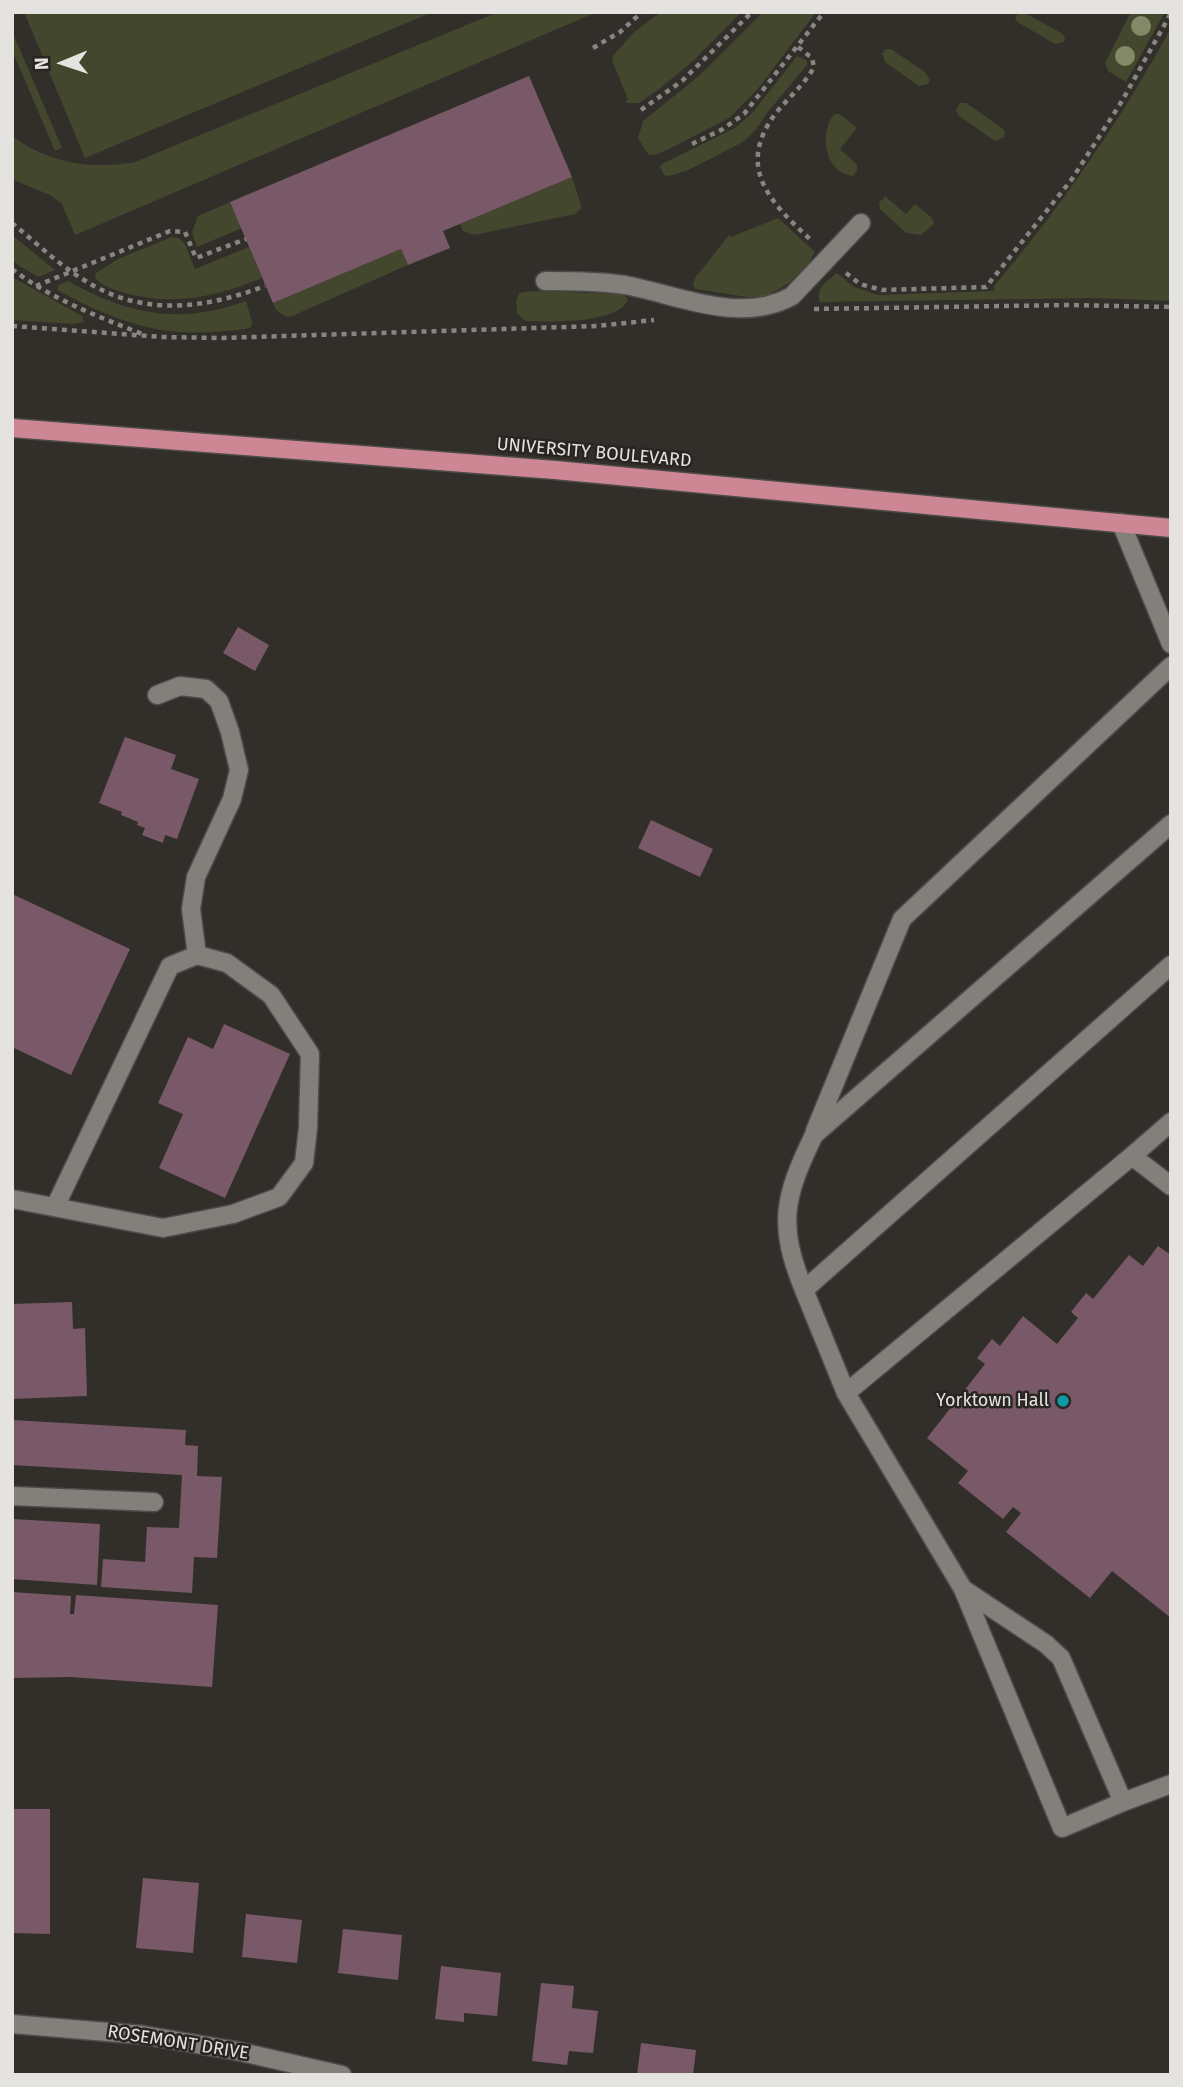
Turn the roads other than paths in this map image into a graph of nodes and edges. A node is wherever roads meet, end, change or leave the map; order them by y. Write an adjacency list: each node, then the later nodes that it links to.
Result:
1 (860, 223): 2 (street)
2 (545, 281)
3 (12, 428): 4 (main road, UNIVERSITY BOULEVARD)
4 (1121, 523): 5 (main road, UNIVERSITY BOULEVARD); 6 (street)
5 (1171, 528)
6 (1171, 644)
7 (1171, 666): 13 (street)
8 (157, 695): 10 (street)
9 (1171, 824): 13 (street)
10 (197, 955): 17 (street); 17 (street)
11 (1171, 965): 18 (street)
12 (1171, 1122): 14 (street)
13 (814, 1135): 18 (street)
14 (1132, 1156): 15 (street); 19 (street)
15 (1171, 1186)
16 (12, 1199): 17 (street)
17 (55, 1207)
18 (804, 1290): 19 (street)
19 (846, 1393): 22 (street)
20 (12, 1496): 21 (street)
21 (155, 1502)
22 (963, 1589): 24 (street); 24 (street)
23 (1171, 1784): 24 (street)
24 (1124, 1802)
25 (12, 2024): 26 (street, ROSEMONT DRIVE)
26 (342, 2075)

